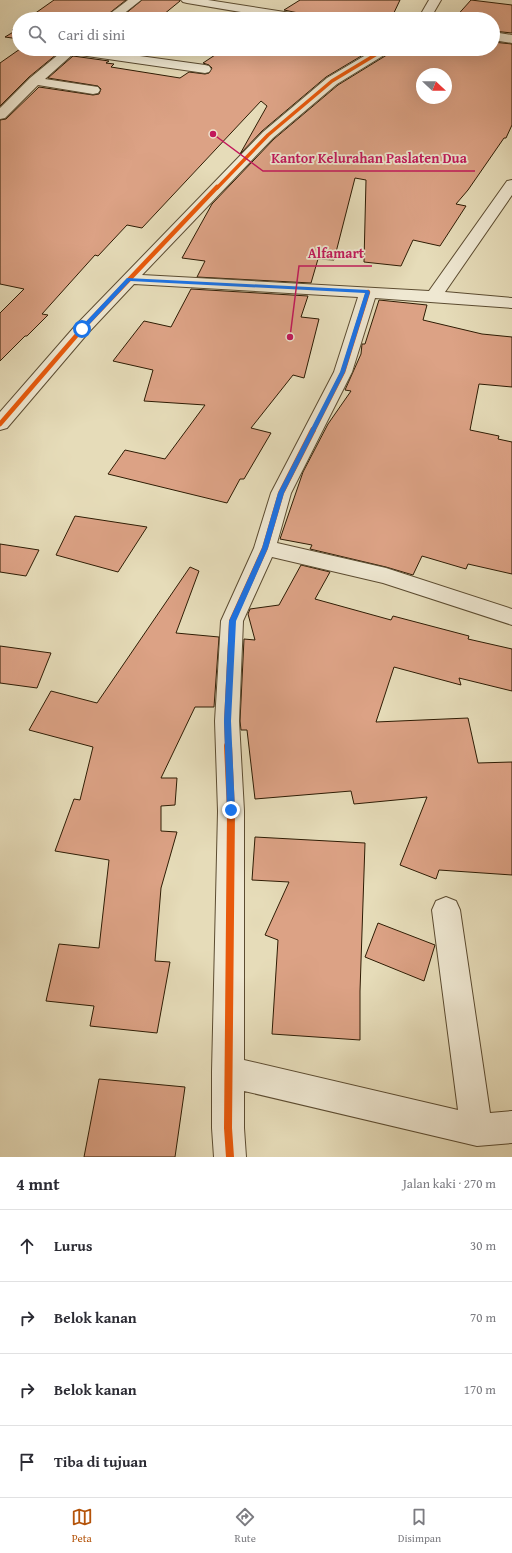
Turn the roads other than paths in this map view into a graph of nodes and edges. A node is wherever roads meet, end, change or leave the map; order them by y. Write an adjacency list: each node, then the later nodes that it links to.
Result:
1 (135, 0): 4 (street)
2 (187, 0): 5 (street)
3 (435, 0): 6 (street)
4 (119, 12)
5 (261, 12)
6 (428, 12)
7 (500, 37): 8 (street)
8 (512, 39)
9 (64, 56): 13 (street)
10 (113, 56): 12 (street)
11 (373, 56): 17 (street)
12 (204, 69)
13 (35, 81): 14 (street); 15 (street)
14 (93, 90)
15 (0, 115)
16 (512, 184): 19 (street)
17 (129, 279): 18 (street); 21 (street)
18 (368, 292): 19 (street); 22 (street)
19 (434, 296): 20 (street)
20 (512, 303)
21 (2, 419)
22 (265, 548): 23 (street); 25 (street)
23 (512, 616)
24 (446, 910): 27 (street)
25 (228, 1072): 27 (street); 28 (street)
26 (512, 1127): 27 (street)
27 (477, 1130)
28 (230, 1157)

